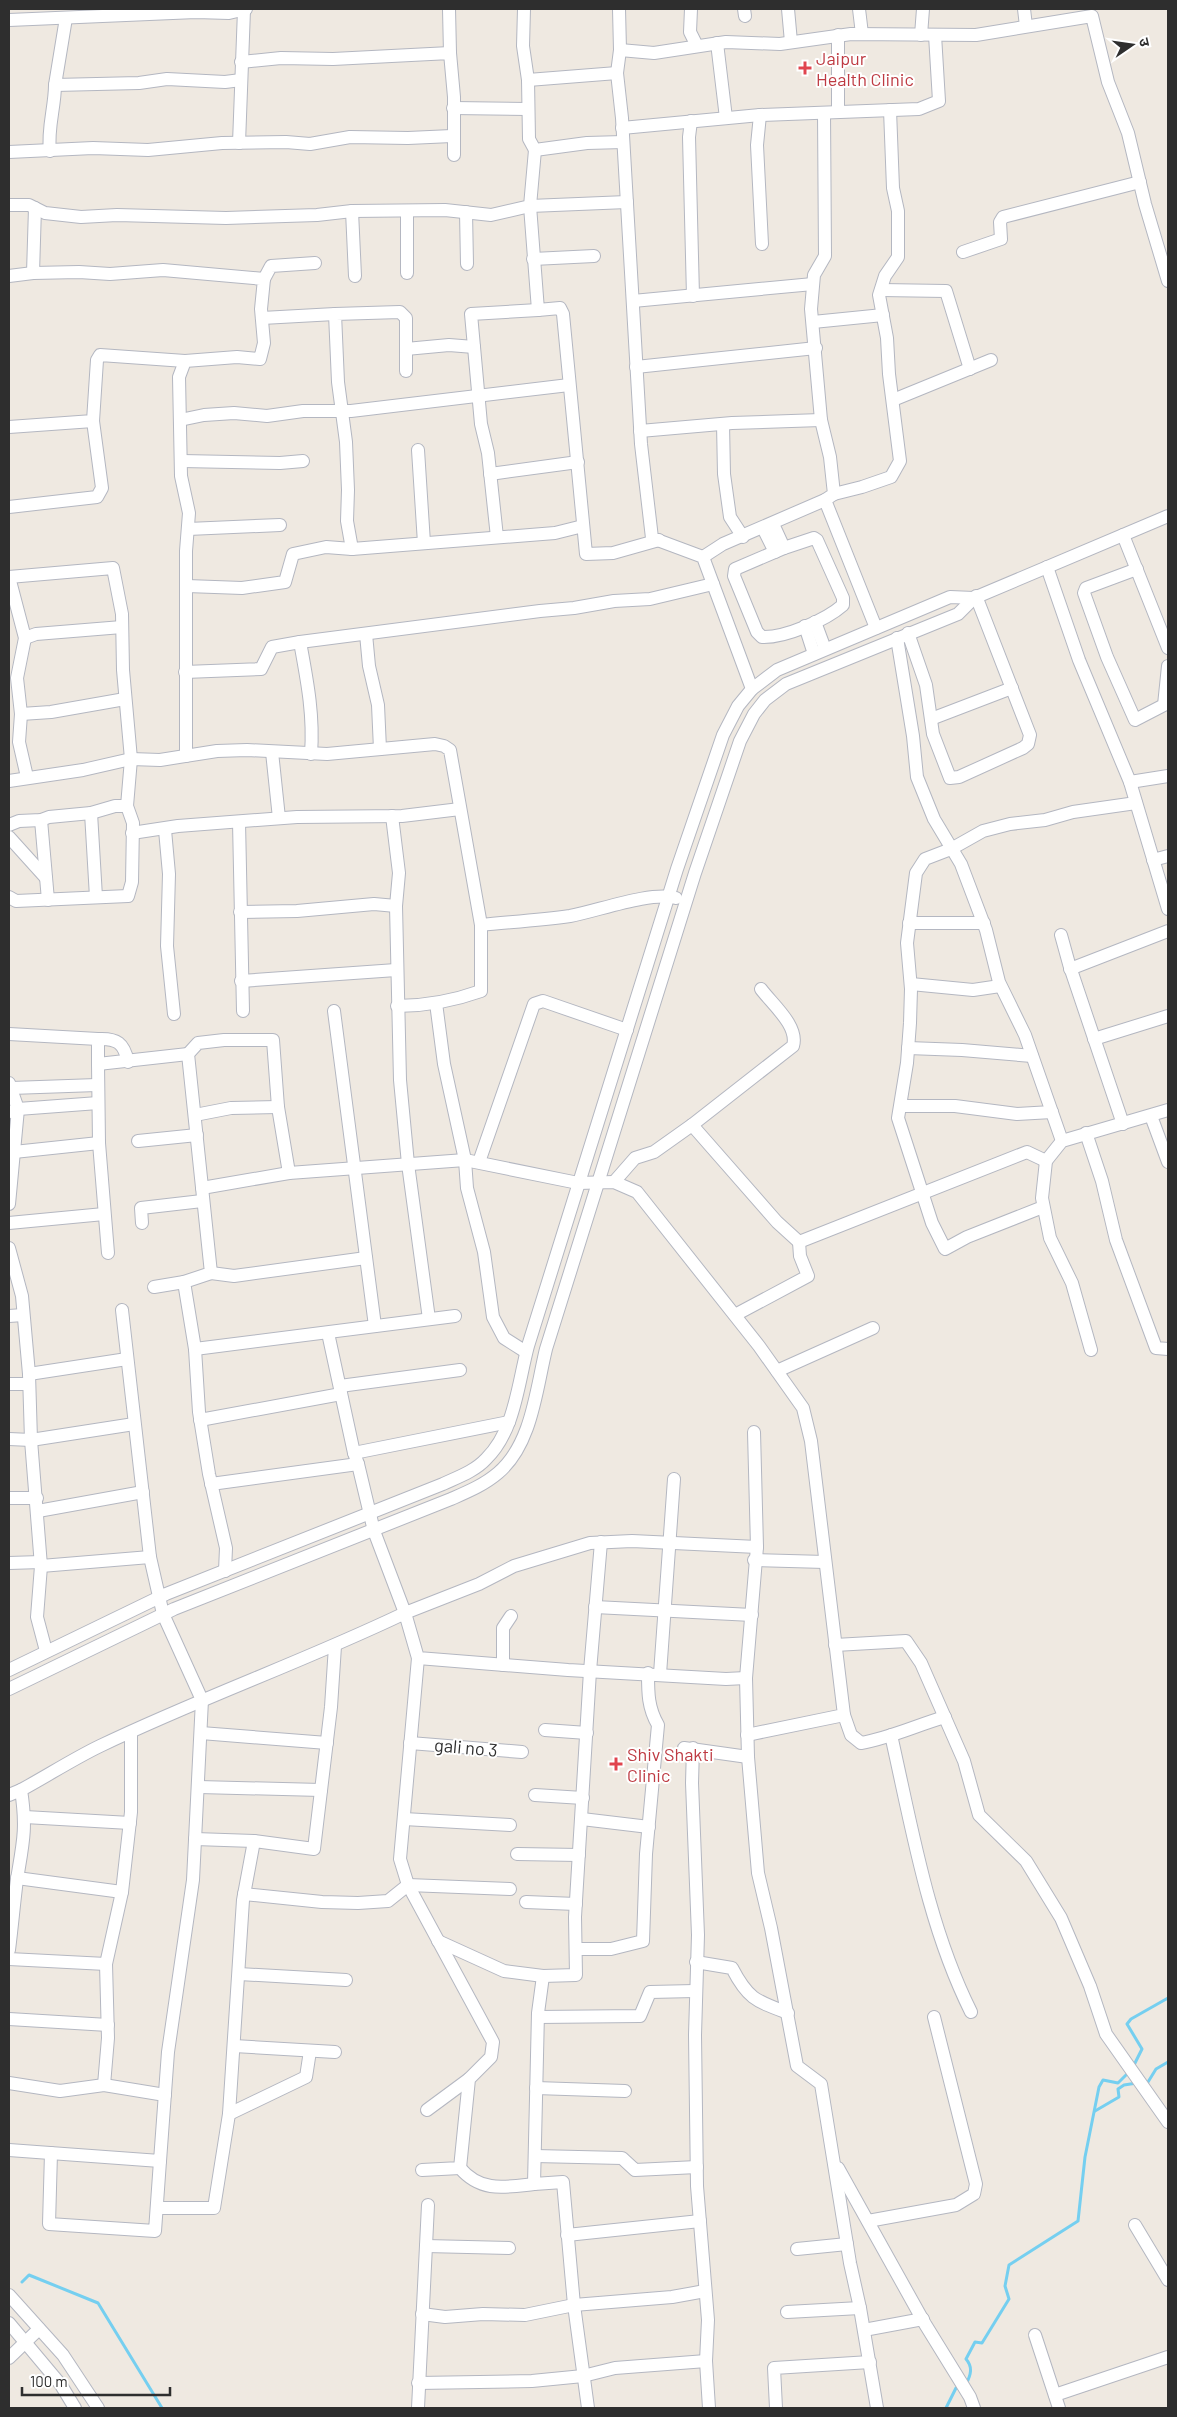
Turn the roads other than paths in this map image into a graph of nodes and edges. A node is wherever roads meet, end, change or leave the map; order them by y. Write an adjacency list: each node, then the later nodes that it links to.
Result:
1 (245, 9): 11 (street); 23 (street)
2 (448, 9): 22 (street)
3 (524, 9): 26 (street)
4 (619, 9): 21 (street)
5 (691, 9): 20 (street)
6 (788, 9): 18 (street)
7 (859, 9): 14 (street)
8 (923, 9): 16 (street)
9 (1024, 9): 13 (street)
10 (1091, 12): 13 (street); 44 (street)
11 (66, 18): 12 (street); 27 (street)
12 (9, 20)
13 (1026, 26): 17 (street)
14 (862, 34): 15 (street); 16 (street)
15 (838, 35): 18 (street); 31 (street)
16 (922, 35): 17 (street)
17 (935, 35): 30 (street)
18 (791, 42): 19 (street)
19 (718, 43): 20 (street); 34 (street)
20 (697, 46): 21 (street)
21 (620, 50): 24 (street)
22 (450, 53): 23 (street); 28 (street)
23 (241, 62): 25 (street)
24 (617, 73): 26 (street); 36 (street)
25 (241, 80): 27 (street); 39 (street)
26 (528, 80): 29 (street)
27 (56, 85): 41 (street)
28 (453, 108): 29 (street); 37 (street)
29 (528, 109): 40 (street)
30 (890, 110): 31 (street); 65 (street)
31 (838, 112): 32 (street)
32 (824, 113): 33 (street); 64 (street)
33 (760, 115): 34 (street); 52 (street)
34 (726, 118): 35 (street)
35 (691, 121): 36 (street); 66 (street)
36 (622, 128): 38 (street)
37 (452, 136): 39 (street); 43 (street)
38 (623, 142): 40 (street); 45 (street)
39 (239, 143): 41 (street)
40 (535, 150): 47 (street)
41 (50, 151): 42 (street)
42 (9, 152)
43 (454, 155)
44 (1140, 182): 53 (street); 63 (street)
45 (627, 202): 47 (street); 67 (street)
46 (9, 205): 48 (street)
47 (530, 206): 51 (street); 55 (street)
48 (35, 208): 49 (street); 58 (street)
49 (352, 211): 50 (street); 61 (street)
50 (407, 211): 51 (street); 59 (street)
51 (466, 212): 57 (street)
52 (762, 244)
53 (963, 252)
54 (594, 256): 55 (street)
55 (533, 259): 68 (street)
56 (315, 264): 62 (street)
57 (467, 264)
58 (34, 273): 60 (street); 62 (street)
59 (407, 273)
60 (9, 276)
61 (355, 276)
62 (264, 279): 71 (street)
63 (1168, 281)
64 (813, 284): 66 (street); 72 (street)
65 (881, 290): 70 (street); 79 (street)
66 (693, 296): 67 (street)
67 (632, 301): 78 (street)
68 (538, 310): 73 (street); 81 (street)
69 (335, 314): 71 (street); 75 (street); 84 (street)
70 (882, 315): 72 (street); 83 (street)
71 (262, 318): 77 (street)
72 (813, 322): 74 (street)
73 (474, 347): 75 (street); 82 (street)
74 (816, 348): 78 (street); 86 (street)
75 (406, 349): 80 (street)
76 (991, 360): 79 (street)
77 (185, 361): 85 (street); 87 (street)
78 (636, 367): 90 (street)
79 (970, 369): 83 (street)
80 (406, 371)
81 (569, 385): 82 (street); 94 (street)
82 (479, 394): 84 (street); 95 (street)
83 (893, 400): 96 (street)
84 (340, 411): 85 (street); 108 (street)
85 (180, 420): 92 (street)
86 (821, 420): 88 (street); 96 (street)
87 (93, 421): 89 (street); 97 (street)
88 (723, 424): 90 (street); 105 (street)
89 (9, 427)
90 (640, 431): 106 (street)
91 (418, 450): 107 (street)
92 (182, 461): 93 (street); 102 (street)
93 (302, 461)
94 (578, 462): 95 (street); 100 (street)
95 (490, 474): 104 (street)
96 (830, 497): 101 (street); 119 (street)
97 (9, 508)
98 (1168, 516): 103 (street)
99 (280, 526): 102 (street)
100 (583, 526): 104 (street); 106 (street)
101 (768, 526): 105 (street); 109 (street)
102 (188, 529): 115 (street)
103 (1123, 535): 111 (street); 112 (street)
104 (497, 537): 107 (street)
105 (744, 537): 110 (street)
106 (659, 540): 110 (street)
107 (424, 543): 108 (street)
108 (352, 549): 115 (street)
109 (780, 550): 117 (street); 117 (street)
110 (703, 556): 114 (street)
111 (1046, 567): 116 (street); 143 (street)
112 (1137, 569): 124 (street); 126 (street)
113 (9, 577): 118 (street); 122 (street)
114 (713, 584): 120 (street); 130 (street)
115 (187, 586): 127 (street)
116 (975, 597): 119 (street); 121 (street); 129 (street)
117 (810, 624): 125 (street)
118 (122, 627): 122 (street); 131 (street)
119 (876, 628): 125 (street)
120 (366, 634): 123 (street); 135 (street)
121 (902, 636): 133 (street); 156 (street); 164 (street)
122 (25, 638): 128 (street)
123 (300, 642): 127 (street); 137 (street)
124 (1168, 648)
125 (819, 652): 130 (street)
126 (1168, 666)
127 (185, 672): 138 (street)
128 (13, 680): 132 (street)
129 (1012, 688): 133 (street); 133 (street)
130 (752, 689): 160 (street)
131 (125, 699): 132 (street); 139 (street)
132 (20, 719): 134 (street); 141 (street)
133 (931, 720)
134 (9, 733)
135 (380, 749): 137 (street); 146 (street)
136 (272, 752): 137 (street); 138 (street); 149 (street)
137 (311, 754)
138 (186, 756): 139 (street)
139 (131, 759): 141 (street); 145 (street)
140 (1168, 776): 143 (street)
141 (27, 777): 142 (street)
142 (9, 781)
143 (1130, 782): 144 (street)
144 (1136, 804): 156 (street); 158 (street)
145 (127, 806): 147 (street); 154 (street)
146 (460, 809): 148 (street); 170 (street)
147 (91, 813): 150 (street); 162 (street)
148 (392, 816): 149 (street); 165 (street)
149 (280, 818): 151 (street)
150 (41, 820): 152 (street); 159 (street)
151 (239, 822): 153 (street); 167 (street)
152 (9, 825)
153 (165, 830): 154 (street); 183 (street)
154 (132, 833): 162 (street)
155 (9, 837): 159 (street)
156 (951, 849): 168 (street); 169 (street)
157 (1168, 856): 158 (street)
158 (1153, 860): 166 (street)
159 (46, 878): 163 (street)
160 (668, 896): 164 (street); 170 (street); 185 (street)
161 (9, 897): 163 (street)
162 (96, 897): 163 (street)
163 (48, 900)
164 (686, 901): 221 (street)
165 (396, 906): 167 (street); 174 (street)
166 (1168, 909)
167 (240, 912): 175 (street)
168 (909, 923): 169 (street); 176 (street)
169 (984, 923): 177 (street)
170 (481, 925): 179 (street)
171 (1168, 931): 173 (street)
172 (1061, 935): 173 (street)
173 (1070, 969): 188 (street)
174 (396, 970): 175 (street); 180 (street)
175 (241, 981): 181 (street)
176 (911, 984): 177 (street); 189 (street)
177 (1000, 986): 191 (street)
178 (761, 989): 205 (street)
179 (436, 1003): 180 (street); 212 (street)
180 (397, 1006): 216 (street)
181 (243, 1011)
182 (334, 1011): 217 (street)
183 (174, 1014)
184 (1168, 1016): 188 (street)
185 (627, 1030): 214 (street); 220 (street)
186 (9, 1034): 187 (street)
187 (98, 1039): 192 (street); 193 (street)
188 (1094, 1039): 204 (street)
189 (908, 1048): 191 (street); 198 (street)
190 (188, 1054): 192 (street); 197 (street); 202 (street)
191 (1032, 1056): 201 (street)
192 (128, 1062): 193 (street)
193 (98, 1064): 195 (street)
194 (10, 1085): 195 (street); 200 (street)
195 (97, 1085): 196 (street)
196 (98, 1103): 200 (street); 210 (street)
197 (278, 1106): 202 (street); 218 (street)
198 (901, 1106): 201 (street); 223 (street)
199 (1168, 1110): 203 (street)
200 (13, 1111): 211 (street)
201 (1052, 1112): 209 (street)
202 (195, 1116): 207 (street)
203 (1151, 1116): 204 (street); 215 (street)
204 (1123, 1124): 206 (street)
205 (692, 1125): 219 (street); 230 (street)
206 (1086, 1133): 209 (street); 247 (street)
207 (197, 1135): 208 (street); 222 (street)
208 (138, 1141)
209 (1062, 1141): 213 (street)
210 (99, 1143): 211 (street); 227 (street)
211 (14, 1152): 225 (street)
212 (464, 1160): 214 (street); 216 (street); 249 (street)
213 (1046, 1161): 223 (street); 226 (street)
214 (479, 1162): 220 (street)
215 (1168, 1162)
216 (408, 1164): 217 (street); 242 (street)
217 (354, 1168): 218 (street); 233 (street)
218 (289, 1173): 222 (street)
219 (614, 1182): 221 (street); 241 (street)
220 (578, 1183): 221 (street); 249 (street)
221 (597, 1184): 269 (street)
222 (202, 1188): 224 (street)
223 (922, 1194): 226 (street); 230 (street)
224 (202, 1201): 229 (street); 234 (street)
225 (9, 1204)
226 (1044, 1207): 248 (street)
227 (104, 1214): 228 (street); 231 (street)
228 (9, 1223)
229 (142, 1223)
230 (799, 1242): 241 (street)
231 (108, 1253)
232 (10, 1256): 239 (street)
233 (366, 1258): 234 (street); 243 (street)
234 (211, 1273): 235 (street)
235 (184, 1282): 236 (street); 246 (street)
236 (154, 1288)
237 (122, 1310): 250 (street)
238 (9, 1316): 239 (street)
239 (23, 1316): 253 (street)
240 (455, 1316): 242 (street)
241 (735, 1316): 252 (street)
242 (429, 1319): 243 (street)
243 (374, 1326): 245 (street)
244 (873, 1328): 252 (street)
245 (328, 1333): 246 (street); 255 (street)
246 (195, 1348): 256 (street)
247 (1168, 1349)
248 (1091, 1350)
249 (526, 1352): 257 (street)
250 (127, 1358): 253 (street); 258 (street)
251 (460, 1370): 255 (street)
252 (777, 1371): 274 (street)
253 (29, 1379): 254 (street); 261 (street)
254 (9, 1384)
255 (340, 1390): 256 (street); 262 (street)
256 (200, 1420): 264 (street)
257 (509, 1422): 262 (street); 268 (street)
258 (134, 1424): 261 (street); 265 (street)
259 (754, 1432): 272 (street)
260 (9, 1439): 261 (street)
261 (31, 1440): 267 (street)
262 (356, 1458): 264 (street); 268 (street)
263 (674, 1479): 271 (street)
264 (211, 1484): 277 (street)
265 (143, 1492): 267 (street); 273 (street)
266 (9, 1498): 267 (street)
267 (38, 1504): 276 (street)
268 (370, 1514): 269 (street); 277 (street)
269 (374, 1531): 281 (street); 282 (street)
270 (601, 1542): 271 (street); 279 (street); 281 (street)
271 (670, 1544): 272 (street); 280 (street)
272 (755, 1554): 274 (street); 283 (street)
273 (150, 1557): 276 (street); 278 (street)
274 (825, 1562): 285 (street)
275 (9, 1563): 276 (street)
276 (41, 1564): 287 (street)
277 (225, 1571): 278 (street)
278 (158, 1597): 282 (street); 287 (street)
279 (595, 1606): 280 (street); 291 (street)
280 (665, 1610): 283 (street); 292 (street)
281 (405, 1613): 286 (street); 288 (street)
282 (163, 1614): 294 (street); 295 (street)
283 (752, 1615): 293 (street)
284 (511, 1616): 289 (street)
285 (836, 1645): 296 (street); 297 (street)
286 (335, 1646): 295 (street); 304 (street)
287 (46, 1652): 290 (street)
288 (418, 1658): 289 (street); 305 (street)
289 (503, 1665): 291 (street)
290 (9, 1670)
291 (590, 1671): 292 (street); 301 (street)
292 (654, 1674): 293 (street); 318 (street)
293 (746, 1678): 302 (street)
294 (9, 1689)
295 (202, 1700): 299 (street); 300 (street)
296 (844, 1715): 302 (street); 303 (street)
297 (945, 1717): 303 (street); 358 (street)
298 (545, 1730): 301 (street)
299 (131, 1733): 310 (street); 316 (street)
300 (201, 1733): 304 (street); 308 (street)
301 (587, 1733): 312 (street)
302 (747, 1735): 307 (street)
303 (891, 1735): 341 (street)
304 (327, 1743): 309 (street)
305 (410, 1743): 306 (street, gali no 3); 314 (street)
306 (522, 1752)
307 (748, 1757): 335 (street); 342 (street)
308 (199, 1787): 309 (street); 319 (street)
309 (321, 1790): 320 (street)
310 (15, 1793): 313 (street)
311 (534, 1794): 312 (street)
312 (583, 1798): 315 (street)
313 (25, 1817): 316 (street); 323 (street)
314 (404, 1819): 317 (street); 324 (street)
315 (582, 1819): 318 (street); 322 (street)
316 (130, 1823): 326 (street)
317 (510, 1825)
318 (649, 1827): 332 (street)
319 (196, 1838): 320 (street); 355 (street)
320 (254, 1841): 327 (street)
321 (517, 1854): 322 (street)
322 (579, 1855): 329 (street)
323 (18, 1878): 326 (street); 330 (street)
324 (408, 1884): 325 (street); 327 (street); 331 (street)
325 (510, 1889)
326 (122, 1892): 336 (street)
327 (244, 1894): 337 (street)
328 (526, 1902): 329 (street)
329 (576, 1904): 332 (street)
330 (11, 1918): 333 (street)
331 (438, 1941): 338 (street); 350 (street)
332 (576, 1949): 338 (street)
333 (9, 1950)
334 (9, 1959): 336 (street)
335 (696, 1962): 340 (street); 342 (street)
336 (106, 1964): 346 (street)
337 (239, 1974): 339 (street); 347 (street)
338 (543, 1976): 343 (street)
339 (346, 1980)
340 (695, 1991): 343 (street); 364 (street)
341 (971, 2012)
342 (788, 2013): 362 (street)
343 (538, 2017): 353 (street)
344 (934, 2017): 371 (street)
345 (9, 2019): 346 (street)
346 (108, 2025): 352 (street)
347 (234, 2046): 348 (street); 357 (street)
348 (310, 2051): 349 (street); 357 (street)
349 (335, 2052)
350 (470, 2079): 356 (street); 365 (street)
351 (9, 2083): 352 (street)
352 (104, 2085): 355 (street)
353 (536, 2088): 354 (street); 361 (street)
354 (625, 2091)
355 (165, 2094): 363 (street)
356 (428, 2110)
357 (229, 2114): 369 (street)
358 (1168, 2122)
359 (9, 2150): 360 (street)
360 (50, 2153): 363 (street); 369 (street)
361 (535, 2156): 364 (street); 367 (street)
362 (833, 2160): 371 (street); 374 (street)
363 (160, 2161): 369 (street)
364 (697, 2167): 370 (street)
365 (460, 2168): 366 (street); 367 (street)
366 (422, 2170)
367 (534, 2184): 373 (street)
368 (428, 2205): 375 (street)
369 (157, 2208)
370 (700, 2221): 373 (street); 379 (street)
371 (868, 2221): 386 (street)
372 (1135, 2225): 378 (street)
373 (568, 2235): 381 (street)
374 (846, 2244): 377 (street); 382 (street)
375 (426, 2246): 376 (street); 384 (street)
376 (509, 2248)
377 (797, 2249)
378 (1168, 2280)
379 (705, 2291): 381 (street); 394 (street)
380 (9, 2295): 385 (street)
381 (574, 2305): 384 (street); 396 (street)
382 (860, 2308): 383 (street); 389 (street)
383 (787, 2312)
384 (422, 2314): 397 (street)
385 (29, 2318): 387 (street); 388 (street)
386 (923, 2319): 389 (street); 399 (street)
387 (11, 2329): 391 (street)
388 (39, 2329): 391 (street); 401 (street)
389 (864, 2330): 395 (street)
390 (1035, 2335): 398 (street)
391 (26, 2343): 393 (street); 400 (street)
392 (1168, 2357): 398 (street)
393 (9, 2358)
394 (706, 2361): 396 (street); 404 (street)
395 (870, 2362): 405 (street); 406 (street)
396 (583, 2376): 397 (street); 403 (street)
397 (418, 2383): 402 (street)
398 (1055, 2395): 407 (street)
399 (972, 2402)
400 (75, 2408)
401 (98, 2408)
402 (418, 2408)
403 (588, 2408)
404 (709, 2408)
405 (776, 2408)
406 (878, 2408)
407 (1059, 2408)

